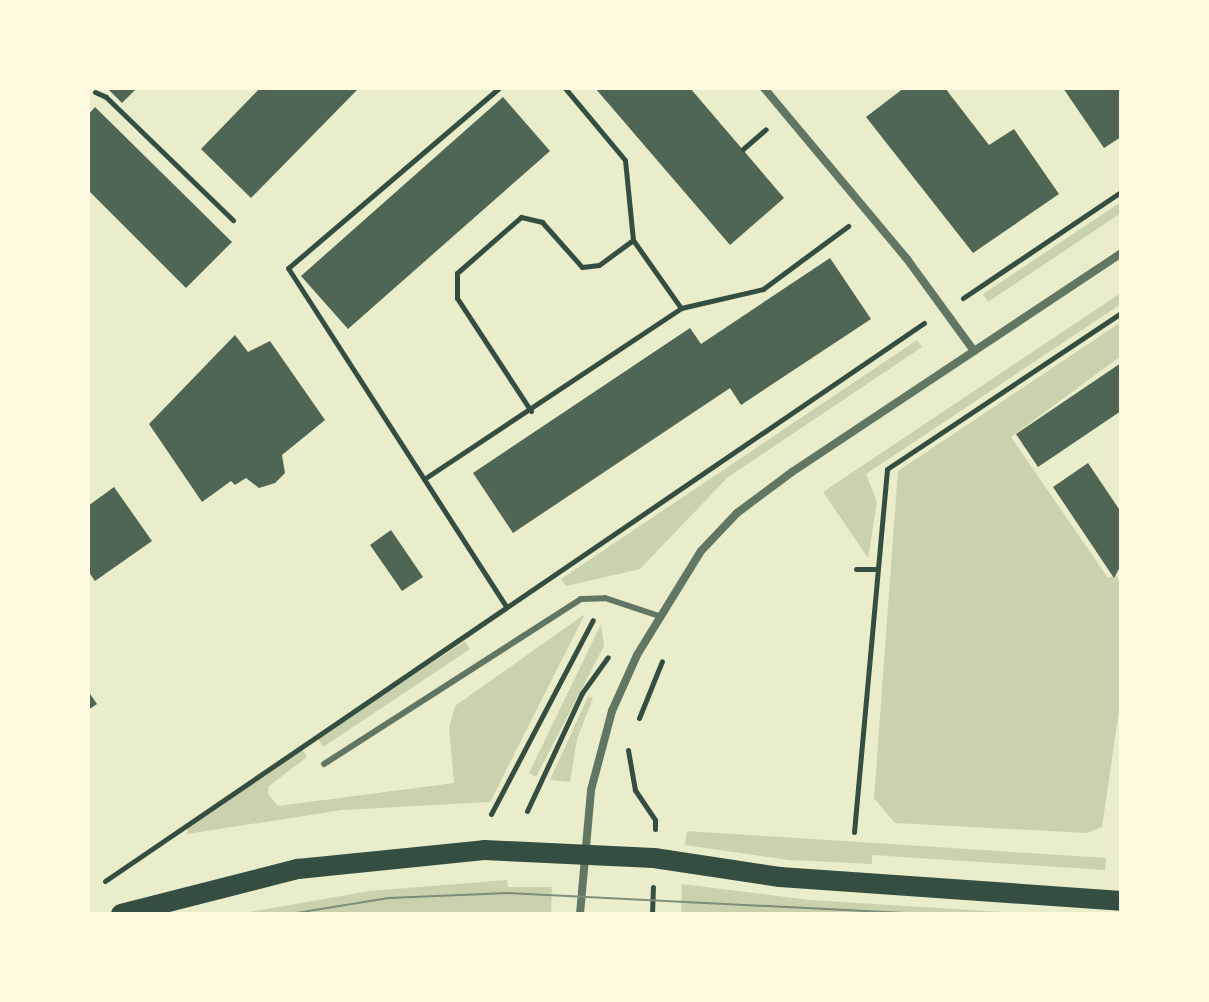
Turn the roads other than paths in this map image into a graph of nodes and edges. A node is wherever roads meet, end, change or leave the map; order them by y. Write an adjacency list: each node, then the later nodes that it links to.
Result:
1 (764, 88): 3 (street)
2 (1121, 253): 3 (street)
3 (974, 351): 4 (street)
4 (659, 616): 5 (lane); 6 (street)
5 (324, 764)
6 (584, 854): 7 (main road); 8 (main road); 9 (street)
7 (1121, 901)
8 (121, 914)
9 (580, 914)

